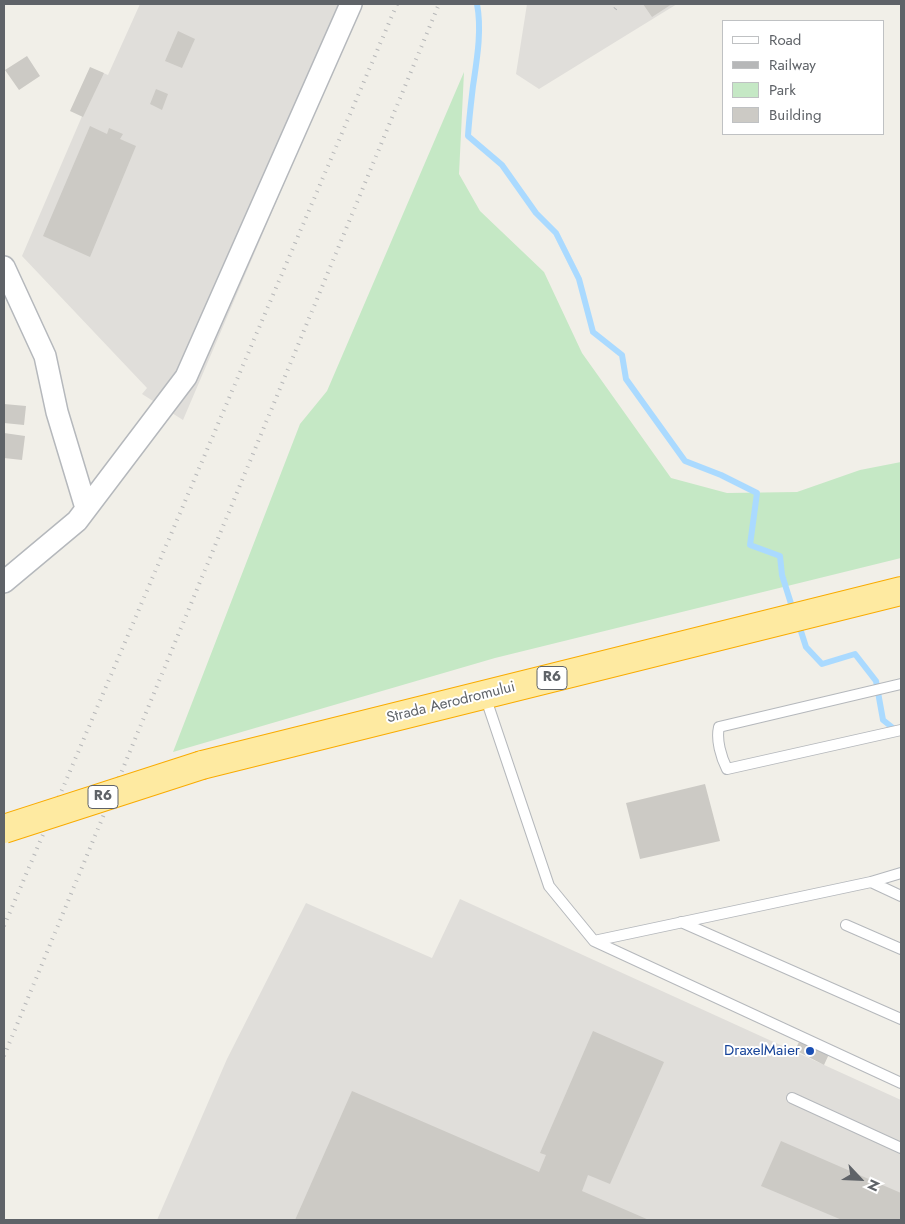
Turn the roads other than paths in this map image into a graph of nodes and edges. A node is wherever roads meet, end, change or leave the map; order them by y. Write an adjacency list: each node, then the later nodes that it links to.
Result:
1 (352, 4): 3 (street)
2 (4, 267): 3 (street)
3 (86, 508): 4 (street)
4 (4, 582)
5 (901, 591): 7 (highway, Strada Aerodromului / R6)
6 (901, 684): 8 (lane)
7 (485, 695): 9 (highway, Strada Aerodromului / R6, bridge); 15 (lane)
8 (901, 730)
9 (4, 829)
10 (901, 872): 11 (lane)
11 (871, 882): 12 (lane); 13 (lane)
12 (901, 896)
13 (681, 922): 15 (lane); 17 (lane)
14 (846, 925): 16 (lane)
15 (594, 941): 18 (lane)
16 (901, 950)
17 (901, 1019)
18 (901, 1083)
19 (792, 1098): 20 (lane)
20 (901, 1148)

